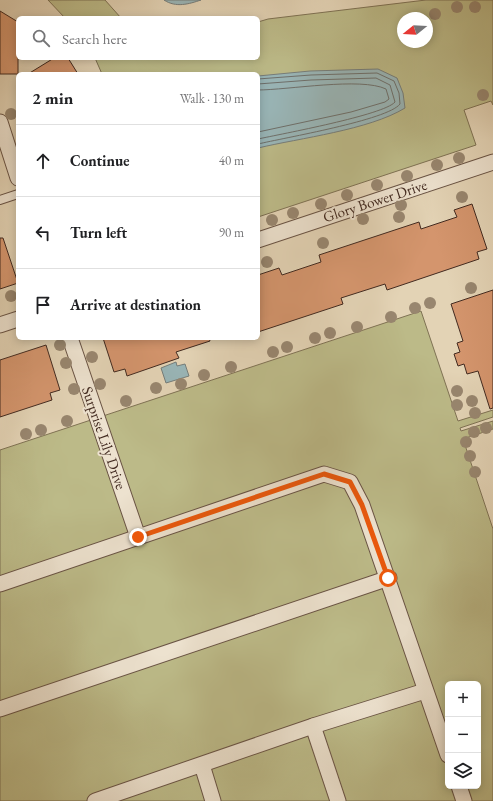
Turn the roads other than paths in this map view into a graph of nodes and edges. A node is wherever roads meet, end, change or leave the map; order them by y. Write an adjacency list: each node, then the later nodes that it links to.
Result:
1 (0, 122): 3 (street)
2 (493, 163): 6 (street, Glory Bower Drive)
3 (16, 172)
4 (16, 195): 5 (lane)
5 (0, 200)
6 (260, 239)
7 (16, 320): 8 (street)
8 (0, 325)
9 (71, 340): 10 (street, Surprise Lily Drive)
10 (138, 537): 11 (street); 12 (street)
11 (388, 578): 13 (street); 14 (street)
12 (0, 584)
13 (425, 691): 15 (street); 16 (street)
14 (0, 709)
15 (313, 726): 17 (street); 21 (street)
16 (447, 753)
17 (202, 765): 19 (street); 20 (street)
18 (460, 789): 22 (street)
19 (95, 801)
20 (213, 801)
21 (338, 801)
22 (464, 801)

